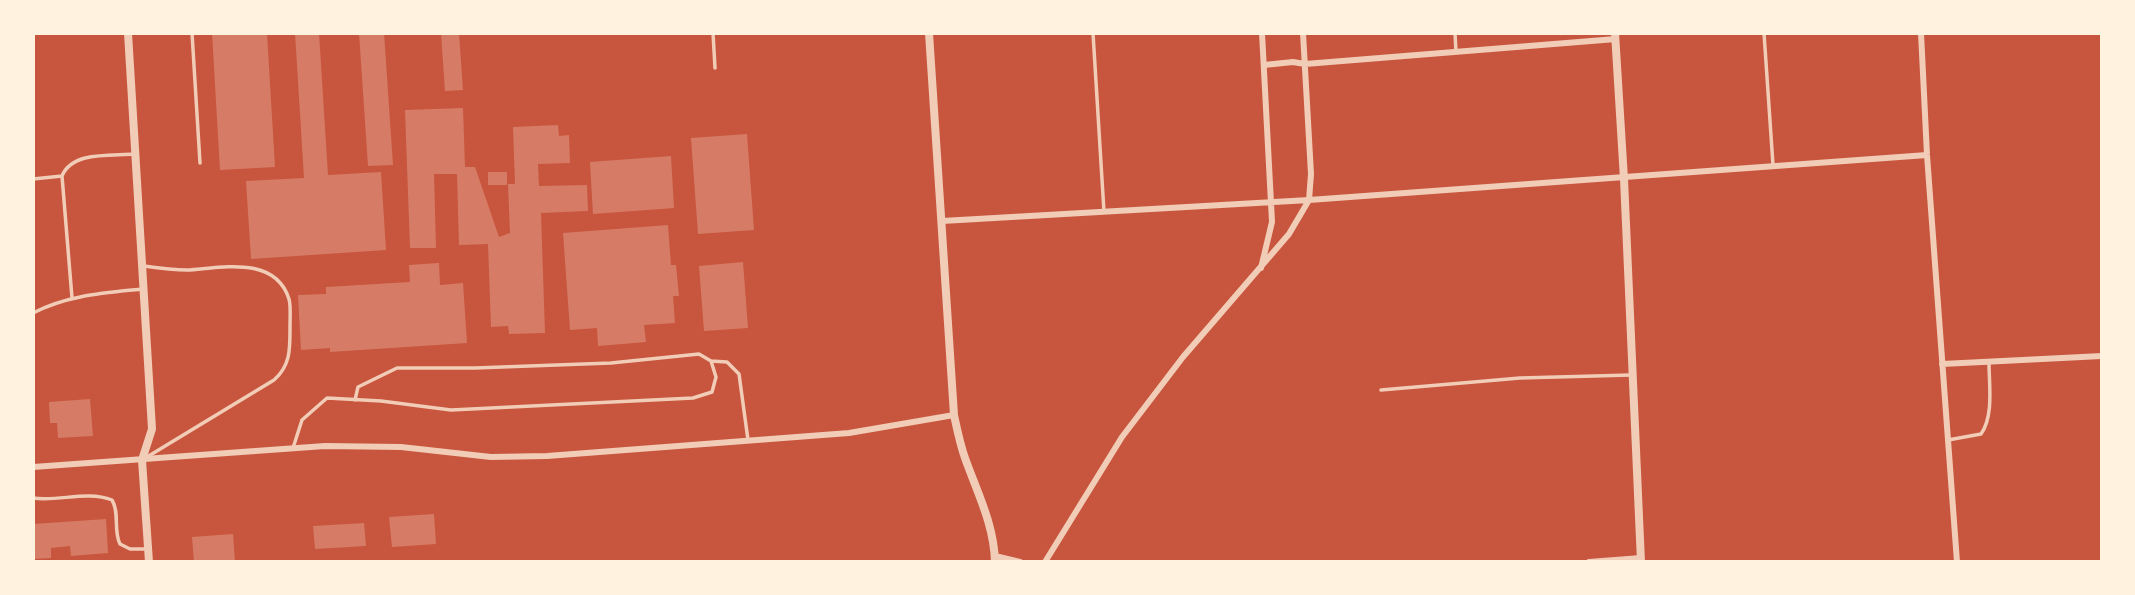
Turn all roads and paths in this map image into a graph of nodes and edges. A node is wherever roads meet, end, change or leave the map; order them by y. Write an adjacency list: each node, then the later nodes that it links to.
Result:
1 (128, 33): 16 (street)
2 (192, 33): 18 (lane)
3 (713, 33): 15 (lane)
4 (929, 33): 26 (street)
5 (1093, 33): 25 (lane)
6 (1262, 33): 14 (street)
7 (1303, 33): 13 (street)
8 (1455, 33): 12 (lane)
9 (1764, 33): 19 (lane)
10 (1921, 33): 17 (street)
11 (1616, 36): 12 (street); 21 (street)
12 (1456, 52): 13 (street)
13 (1305, 64): 14 (street); 23 (street)
14 (1264, 65): 24 (street)
15 (715, 68)
16 (135, 154): 20 (lane); 27 (street)
17 (1927, 155): 19 (street); 35 (street)
18 (200, 163)
19 (1773, 167): 21 (street)
20 (62, 176): 22 (lane); 30 (lane)
21 (1625, 178): 23 (street); 36 (street)
22 (33, 179)
23 (1309, 200): 24 (street); 28 (street)
24 (1271, 202): 25 (street); 28 (street)
25 (1104, 212): 26 (street)
26 (942, 221): 39 (street)
27 (143, 266): 29 (street); 43 (lane)
28 (1261, 270): 51 (street)
29 (145, 289): 30 (lane); 43 (street)
30 (72, 298): 31 (lane)
31 (33, 313)
32 (2102, 356): 34 (street)
33 (712, 361): 38 (lane); 38 (lane); 41 (lane)
34 (1989, 362): 35 (street); 40 (lane)
35 (1942, 364): 40 (street)
36 (1633, 375): 37 (lane); 48 (street)
37 (1381, 390)
38 (355, 400): 42 (lane)
39 (954, 415): 41 (street); 47 (street)
40 (1948, 440): 53 (street)
41 (748, 441): 42 (street)
42 (293, 448): 43 (street)
43 (142, 460): 44 (street); 46 (street)
44 (33, 467)
45 (33, 498): 46 (lane)
46 (148, 550): 49 (street)
47 (995, 559): 50 (street)
48 (1641, 560): 52 (street)
49 (149, 562)
50 (1020, 562)
51 (1045, 562)
52 (1590, 562)
53 (1957, 562)

